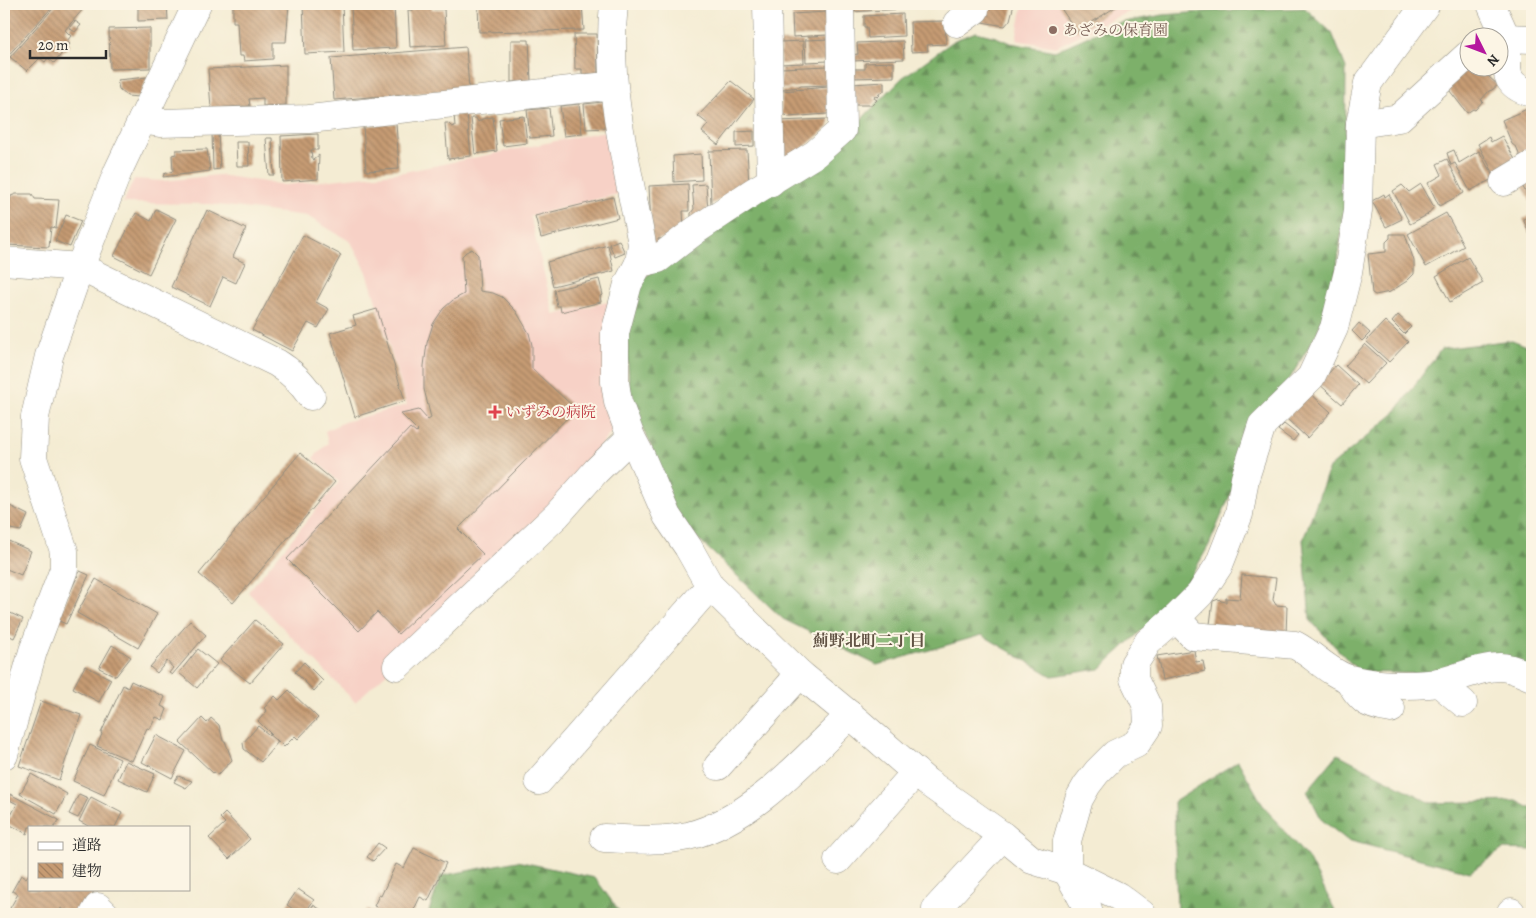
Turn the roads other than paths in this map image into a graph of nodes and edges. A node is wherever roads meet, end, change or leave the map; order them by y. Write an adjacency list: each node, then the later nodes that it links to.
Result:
1 (197, 4): 14 (street)
2 (614, 4): 12 (street)
3 (767, 4): 17 (street)
4 (840, 4): 17 (street)
5 (1426, 4): 15 (street)
6 (1491, 4): 7 (street)
7 (1498, 28)
8 (1532, 39): 9 (street)
9 (1508, 40)
10 (1458, 64): 15 (street)
11 (1508, 76): 13 (street)
12 (613, 89): 14 (street); 20 (street)
13 (1532, 93)
14 (142, 120): 21 (street)
15 (1360, 124): 25 (street)
16 (1532, 165): 18 (street)
17 (771, 182): 20 (street)
18 (1504, 182)
19 (4, 261): 21 (street)
20 (639, 263): 23 (street)
21 (80, 268): 22 (street); 34 (street)
22 (311, 396)
23 (630, 437): 24 (street); 26 (street)
24 (710, 586): 27 (street); 37 (street)
25 (1176, 618): 29 (street); 41 (street)
26 (397, 666)
27 (800, 674): 33 (street); 35 (street)
28 (1532, 677): 30 (street)
29 (1348, 679): 30 (street); 32 (street)
30 (1438, 682): 31 (street)
31 (1463, 703)
32 (1391, 709)
33 (850, 715): 36 (street); 39 (street)
34 (4, 755)
35 (718, 766)
36 (916, 772): 38 (street); 40 (street)
37 (540, 781)
38 (1003, 836): 41 (street); 42 (street)
39 (604, 838)
40 (838, 860)
41 (1068, 871): 45 (street); 46 (street)
42 (936, 909)
43 (94, 914): 44 (street)
44 (105, 914)
45 (1089, 914)
46 (1142, 914)

